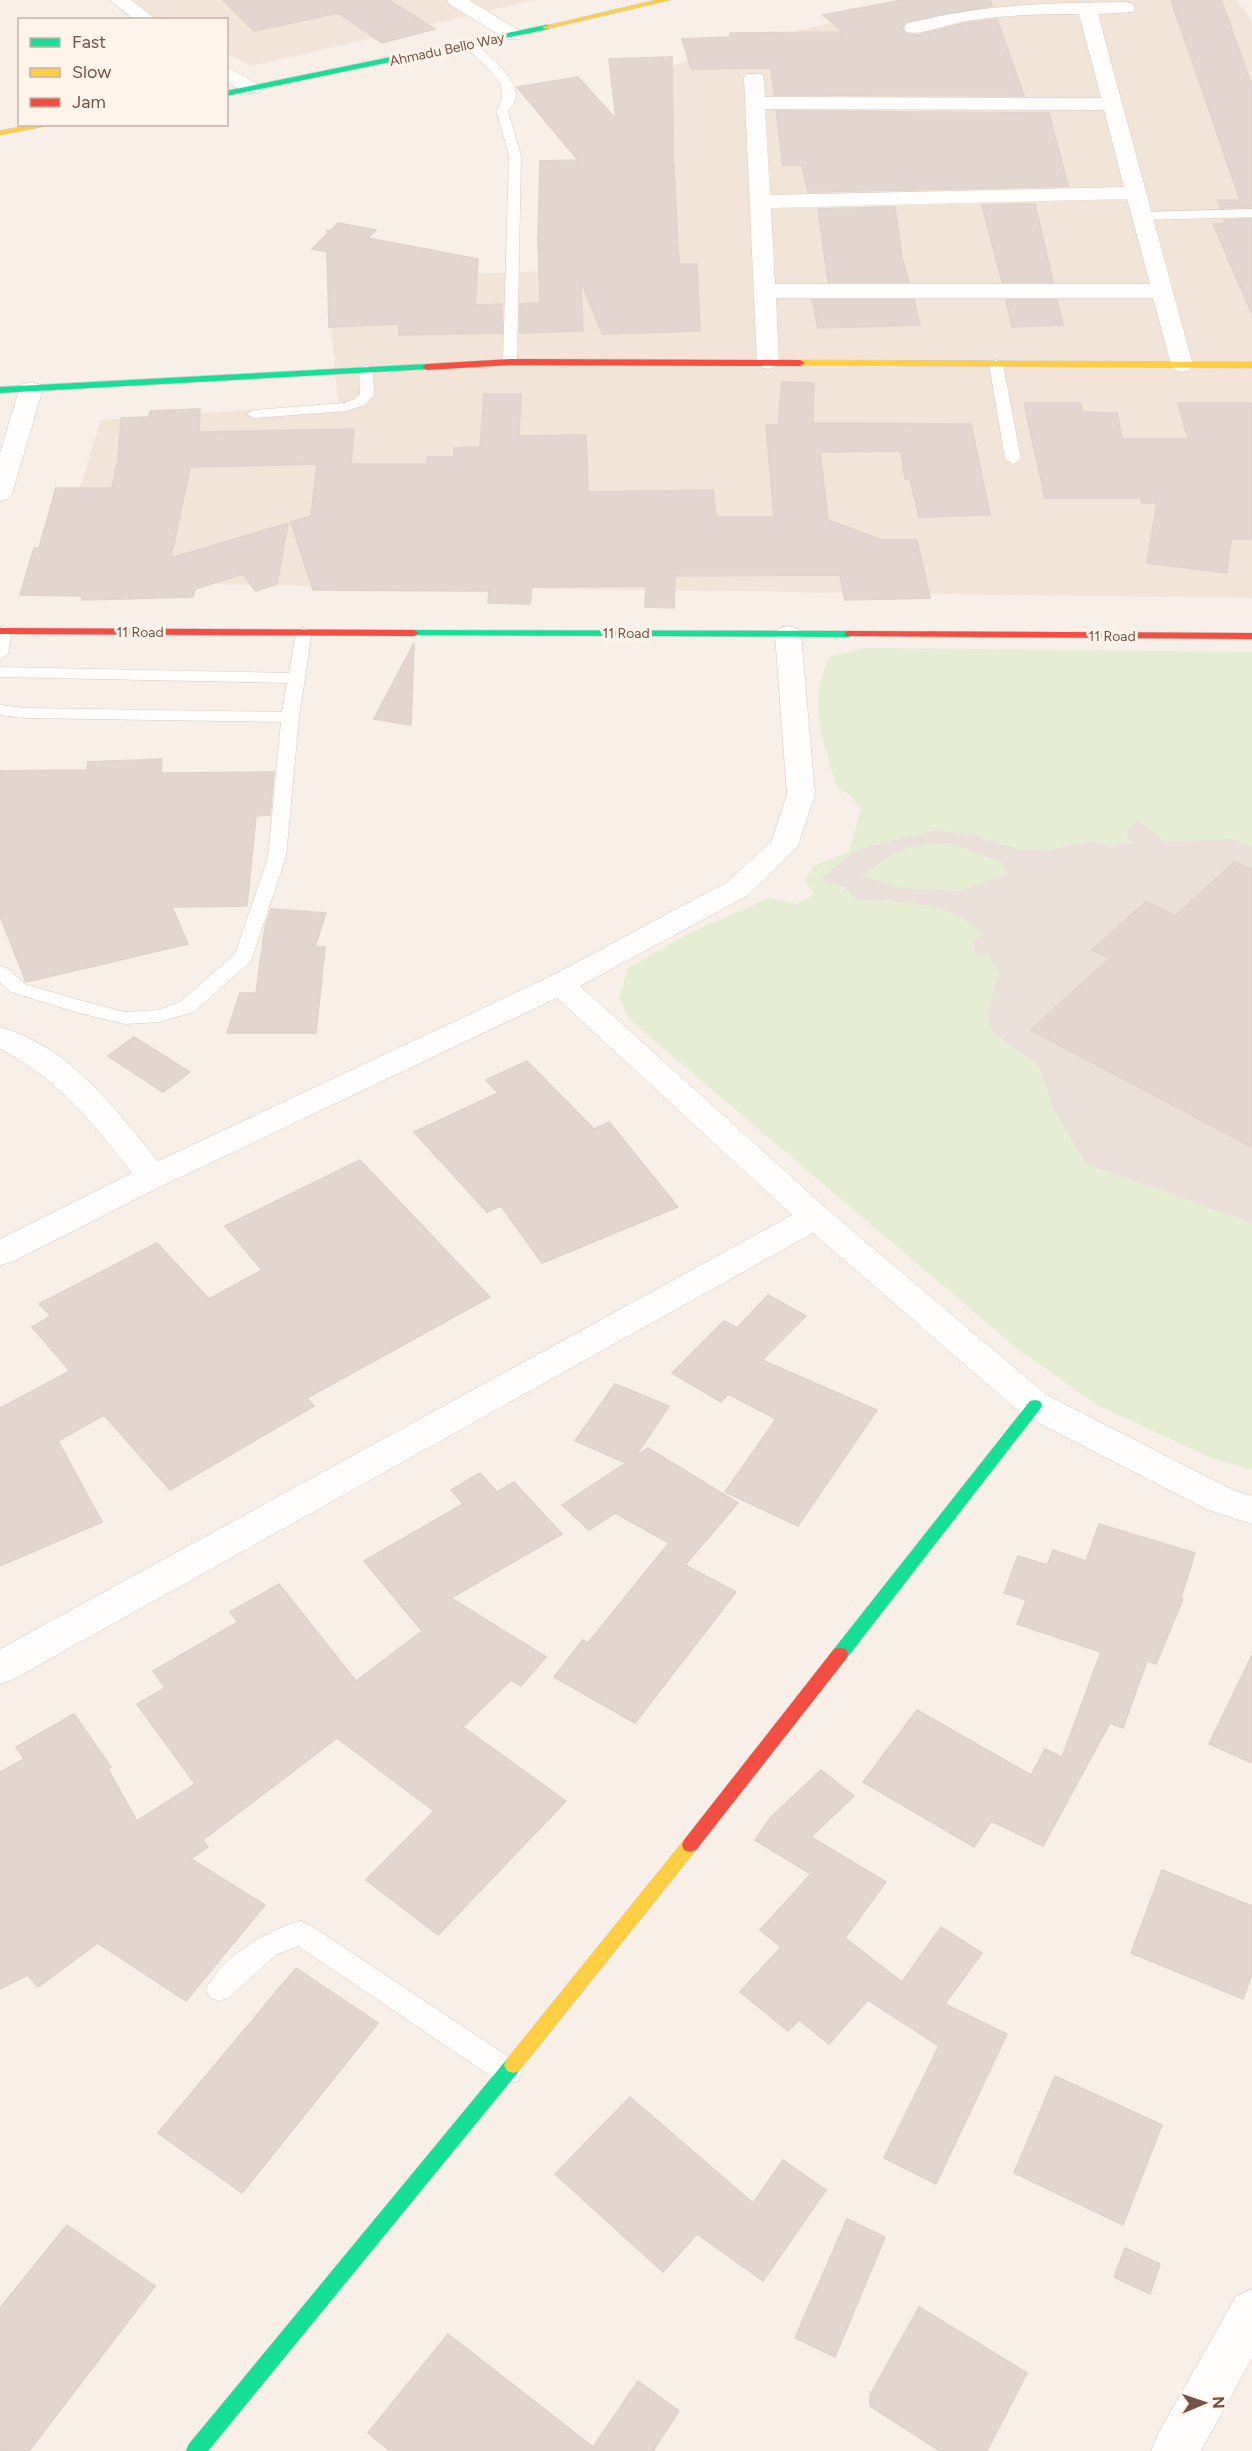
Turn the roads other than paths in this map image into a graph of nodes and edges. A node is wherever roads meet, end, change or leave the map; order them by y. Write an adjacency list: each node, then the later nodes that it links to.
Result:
1 (118, 0): 6 (street)
2 (666, 0): 8 (street, Ahmadu Bello Way)
3 (462, 1): 8 (street)
4 (1125, 8): 5 (street)
5 (1087, 9): 7 (street); 15 (street)
6 (144, 18)
7 (913, 28)
8 (513, 35): 9 (street, Ahmadu Bello Way)
9 (470, 44): 12 (street, Ahmadu Bello Way); 24 (lane)
10 (228, 73): 12 (street)
11 (754, 78): 14 (street)
12 (252, 89): 13 (street, Ahmadu Bello Way)
13 (228, 94)
14 (756, 103): 15 (street); 19 (street)
15 (1113, 104): 18 (street)
16 (41, 126): 17 (street)
17 (0, 133)
18 (1136, 193): 19 (street); 21 (street)
19 (760, 202): 22 (street)
20 (1252, 213): 21 (lane)
21 (1143, 216): 23 (street)
22 (765, 291): 23 (street); 25 (street)
23 (1163, 291): 27 (street)
24 (510, 362): 25 (street); 29 (street)
25 (768, 363): 26 (street)
26 (996, 364): 27 (street); 33 (lane)
27 (1182, 365): 28 (street)
28 (1252, 365)
29 (366, 369): 30 (street); 32 (lane)
30 (31, 389): 31 (street); 34 (street)
31 (0, 390)
32 (254, 414)
33 (1013, 459)
34 (0, 494)
35 (2, 631): 36 (street, 11 Road); 39 (lane)
36 (304, 632): 37 (street, 11 Road); 41 (lane)
37 (788, 634): 38 (street, 11 Road); 45 (street)
38 (1252, 636)
39 (0, 654)
40 (0, 672): 41 (lane)
41 (297, 678): 43 (lane)
42 (0, 710): 43 (lane)
43 (290, 717): 44 (lane)
44 (0, 972)
45 (560, 984): 47 (street); 48 (street)
46 (0, 1037): 47 (street)
47 (153, 1177): 49 (street)
48 (815, 1217): 50 (street); 52 (street)
49 (0, 1253)
50 (1035, 1405): 51 (street); 54 (street)
51 (1252, 1510)
52 (0, 1668)
53 (219, 1989): 54 (lane)
54 (508, 2072): 56 (street)
55 (1252, 2312): 57 (street)
56 (196, 2451)
57 (1175, 2451)

